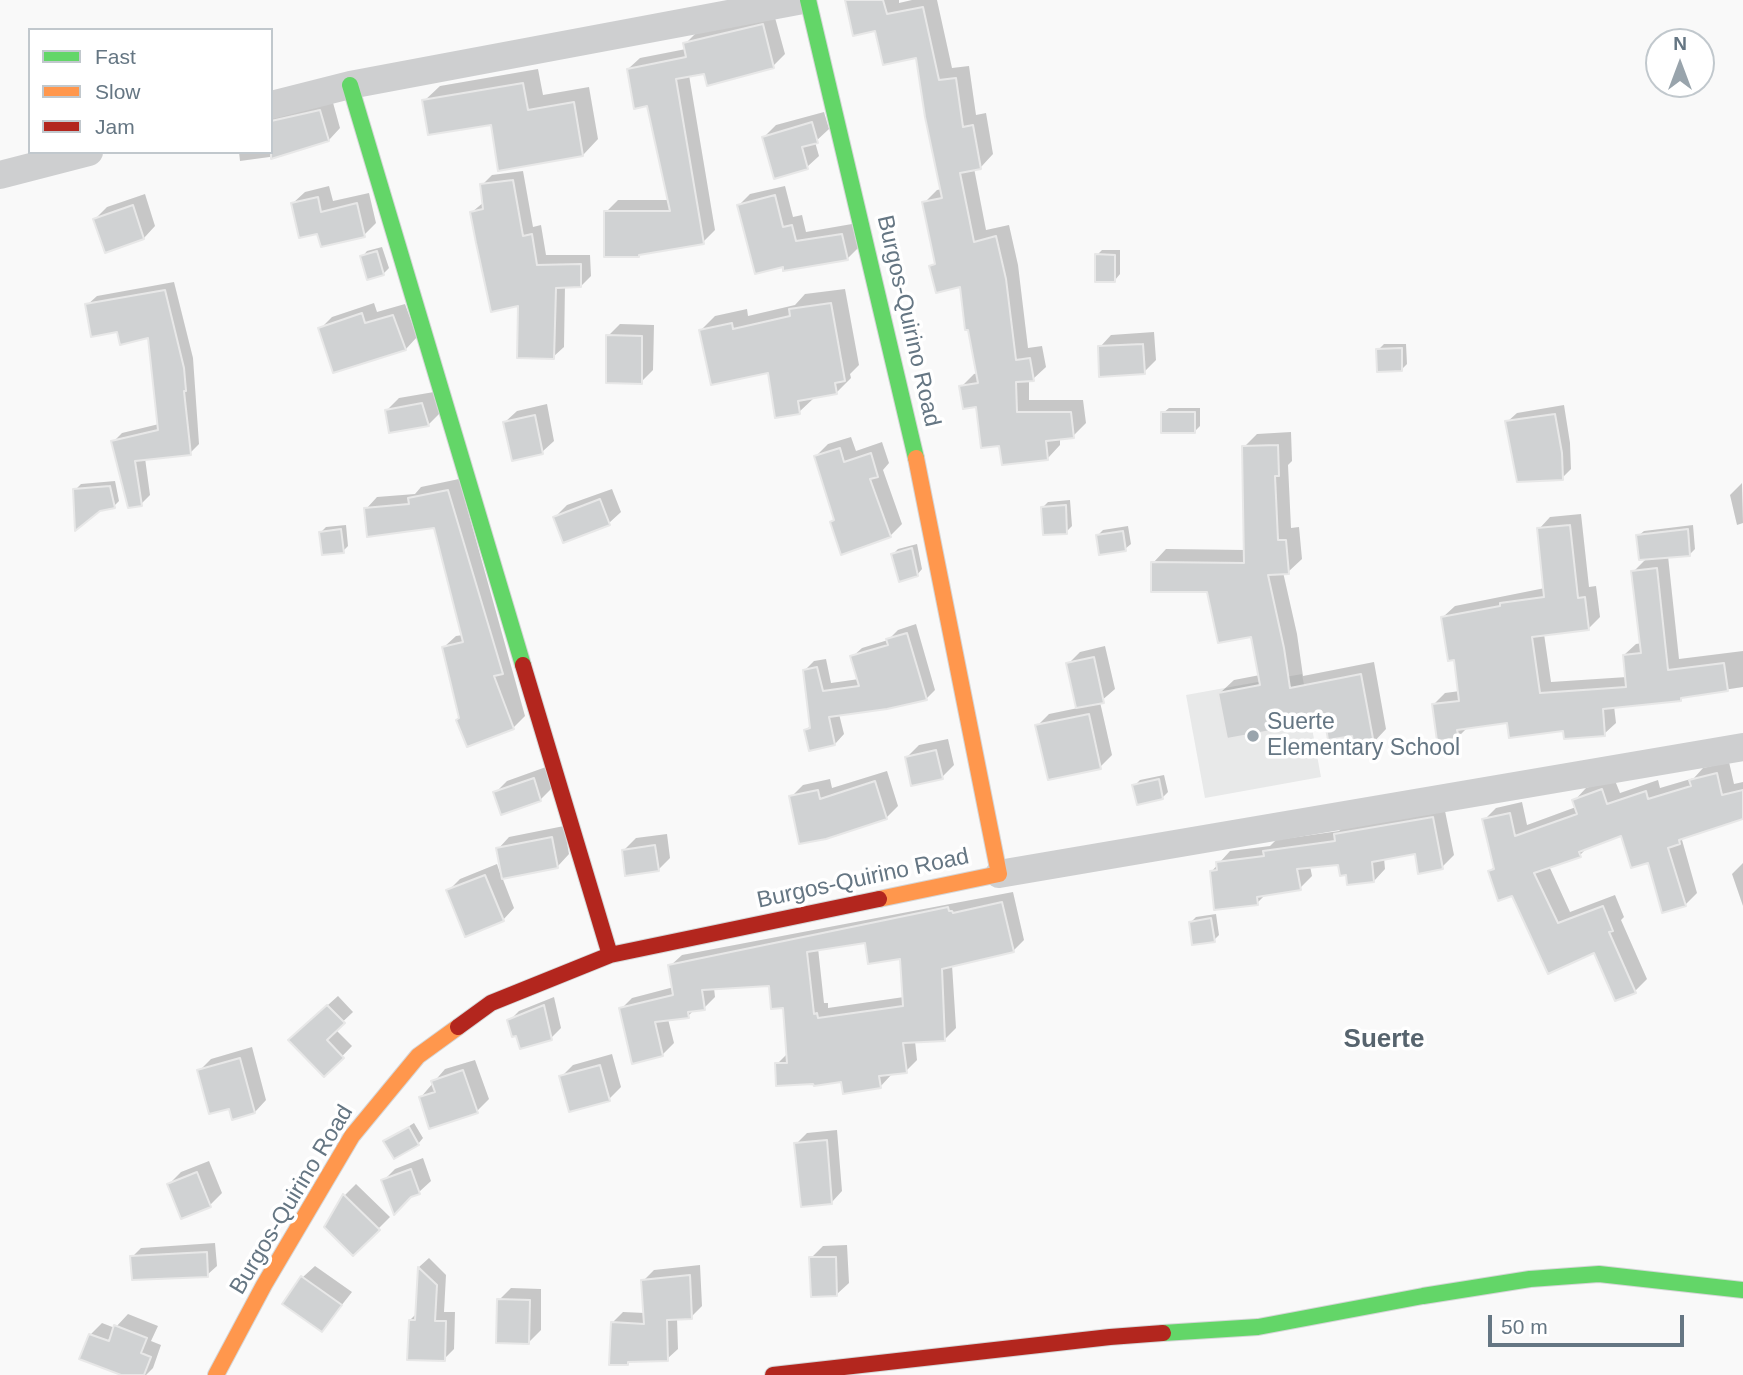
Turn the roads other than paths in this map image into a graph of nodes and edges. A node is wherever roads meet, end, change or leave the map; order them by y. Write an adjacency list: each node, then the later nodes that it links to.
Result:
1 (806, 0): 2 (street); 7 (street, Burgos-Quirino Road)
2 (350, 85): 3 (street); 8 (street)
3 (273, 104)
4 (81, 154): 5 (street)
5 (0, 175)
6 (1743, 747): 7 (street)
7 (999, 874): 8 (street, Burgos-Quirino Road)
8 (610, 955): 10 (street, Burgos-Quirino Road)
9 (1743, 1290): 11 (street)
10 (216, 1375)
11 (773, 1375)

